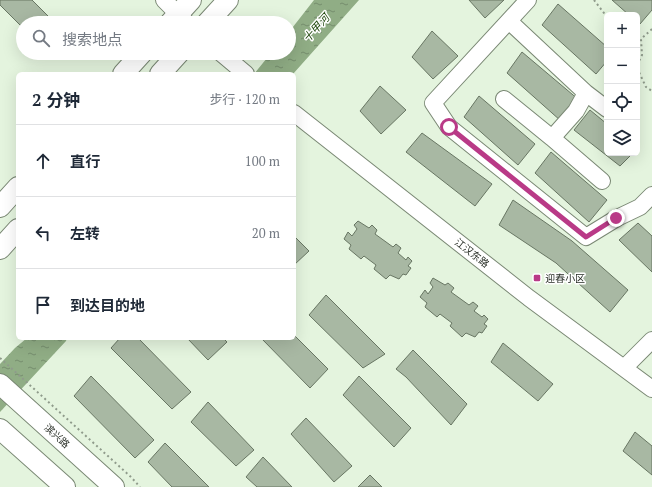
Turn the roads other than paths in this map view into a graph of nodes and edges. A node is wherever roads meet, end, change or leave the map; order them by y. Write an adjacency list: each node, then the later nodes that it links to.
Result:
1 (164, 0): 5 (street)
2 (192, 0): 6 (main road)
3 (228, 0): 7 (main road)
4 (528, 0): 8 (street)
5 (175, 16)
6 (181, 16)
7 (213, 16)
8 (509, 21): 15 (street); 22 (street)
9 (136, 60): 13 (main road)
10 (173, 60): 14 (main road)
11 (229, 60): 12 (street)
12 (241, 70)
13 (125, 72)
14 (162, 72)
15 (586, 93): 17 (street); 19 (street)
16 (504, 99): 19 (street)
17 (604, 107)
18 (296, 115): 27 (street, 江汉东路)
19 (552, 138): 20 (street)
20 (602, 181)
21 (16, 189): 23 (main road)
22 (652, 195)
23 (0, 206)
24 (16, 231): 25 (main road)
25 (0, 249)
26 (652, 340): 27 (street)
27 (624, 368): 29 (street, 江汉东路)
28 (0, 384): 32 (main road, 滨兴路)
29 (652, 389)
30 (1, 429): 31 (main road)
31 (65, 487)
32 (114, 487)

